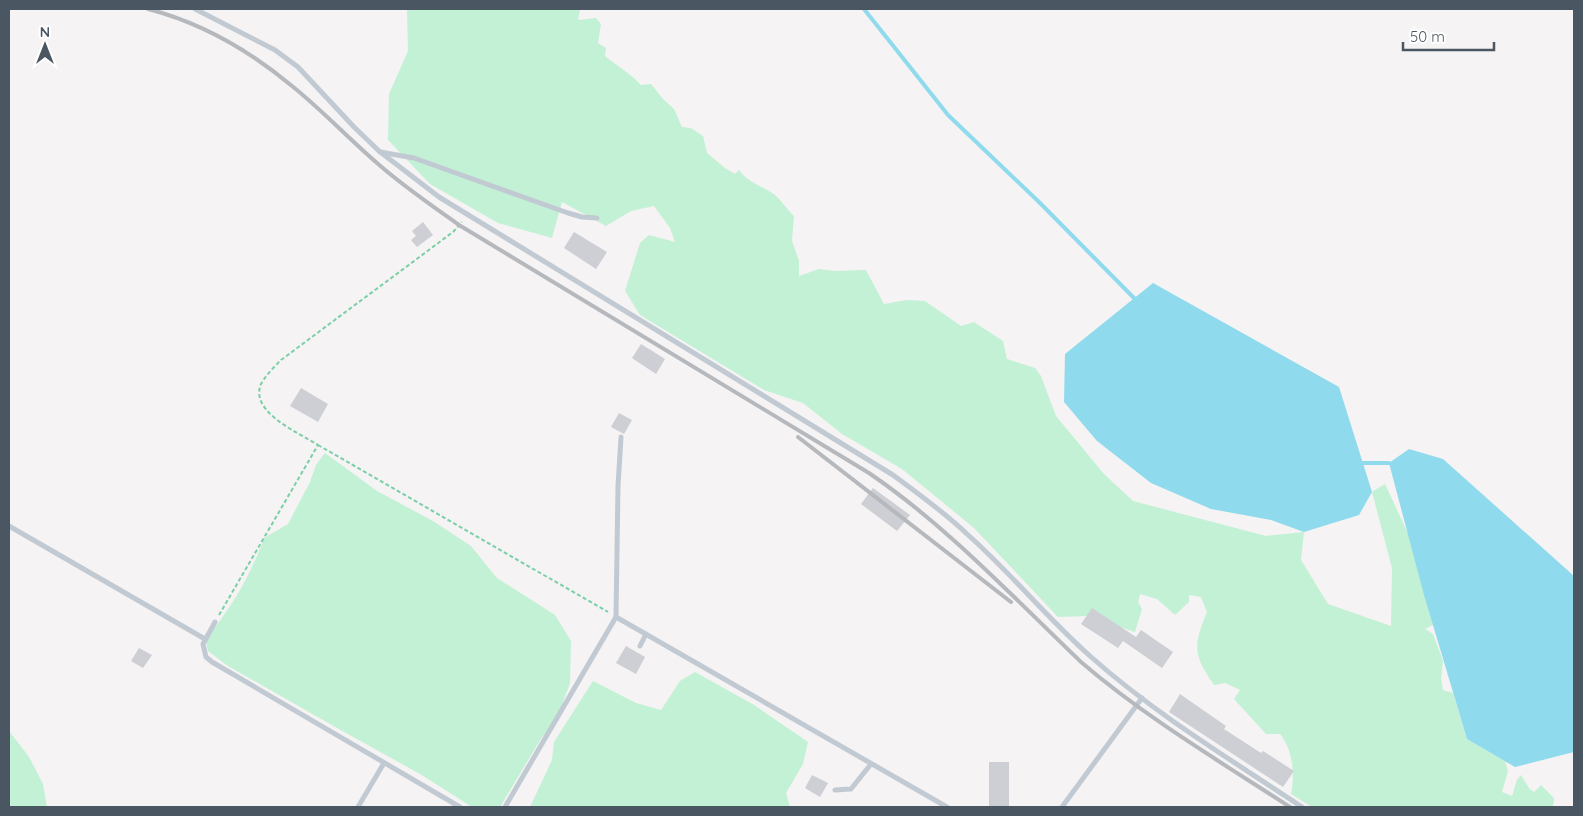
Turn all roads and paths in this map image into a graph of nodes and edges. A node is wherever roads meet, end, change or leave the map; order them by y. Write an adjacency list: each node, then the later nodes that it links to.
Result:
1 (195, 9): 2 (lane)
2 (379, 152): 3 (lane); 4 (lane)
3 (465, 215): 6 (path); 14 (lane)
4 (597, 218)
5 (620, 437): 9 (lane)
6 (318, 445): 9 (path); 10 (path)
7 (9, 520): 8 (lane)
8 (11, 527): 12 (lane)
9 (616, 617): 11 (lane); 20 (lane)
10 (215, 622): 12 (lane)
11 (646, 634): 13 (lane); 16 (lane)
12 (205, 639): 15 (lane)
13 (640, 646)
14 (1142, 698): 22 (lane); 23 (lane)
15 (384, 763): 18 (lane); 19 (lane)
16 (871, 764): 17 (lane); 21 (lane)
17 (834, 790)
18 (358, 807)
19 (460, 807)
20 (506, 807)
21 (947, 807)
22 (1062, 807)
23 (1302, 807)

